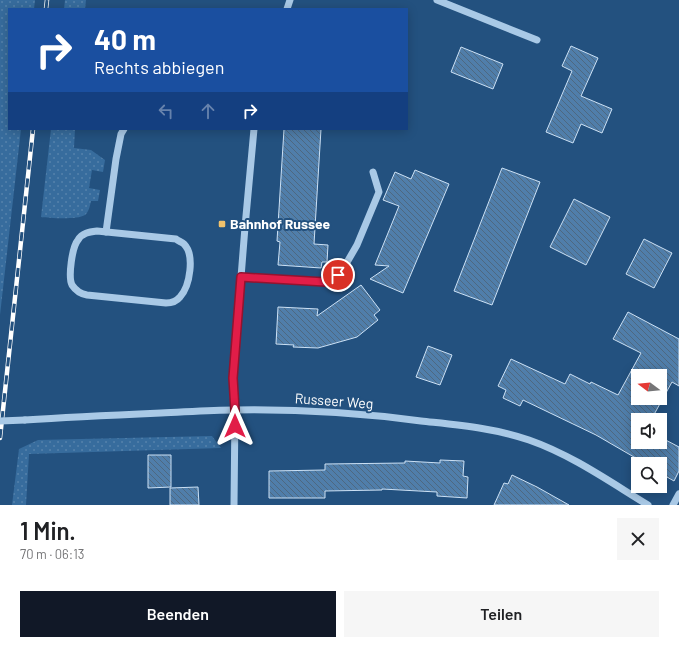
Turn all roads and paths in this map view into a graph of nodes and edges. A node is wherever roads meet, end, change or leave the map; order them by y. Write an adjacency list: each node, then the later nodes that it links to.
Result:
1 (437, 0): 2 (street)
2 (537, 40)
3 (123, 130): 6 (street)
4 (254, 130): 7 (street)
5 (374, 172): 7 (street)
6 (106, 232): 6 (street)
7 (241, 277): 8 (street)
8 (235, 410): 9 (street, Russeer Weg, bridge); 11 (street); 12 (street, Russeer Weg)
9 (0, 421)
10 (679, 494): 13 (street)
11 (234, 505)
12 (648, 505)
13 (673, 505)

